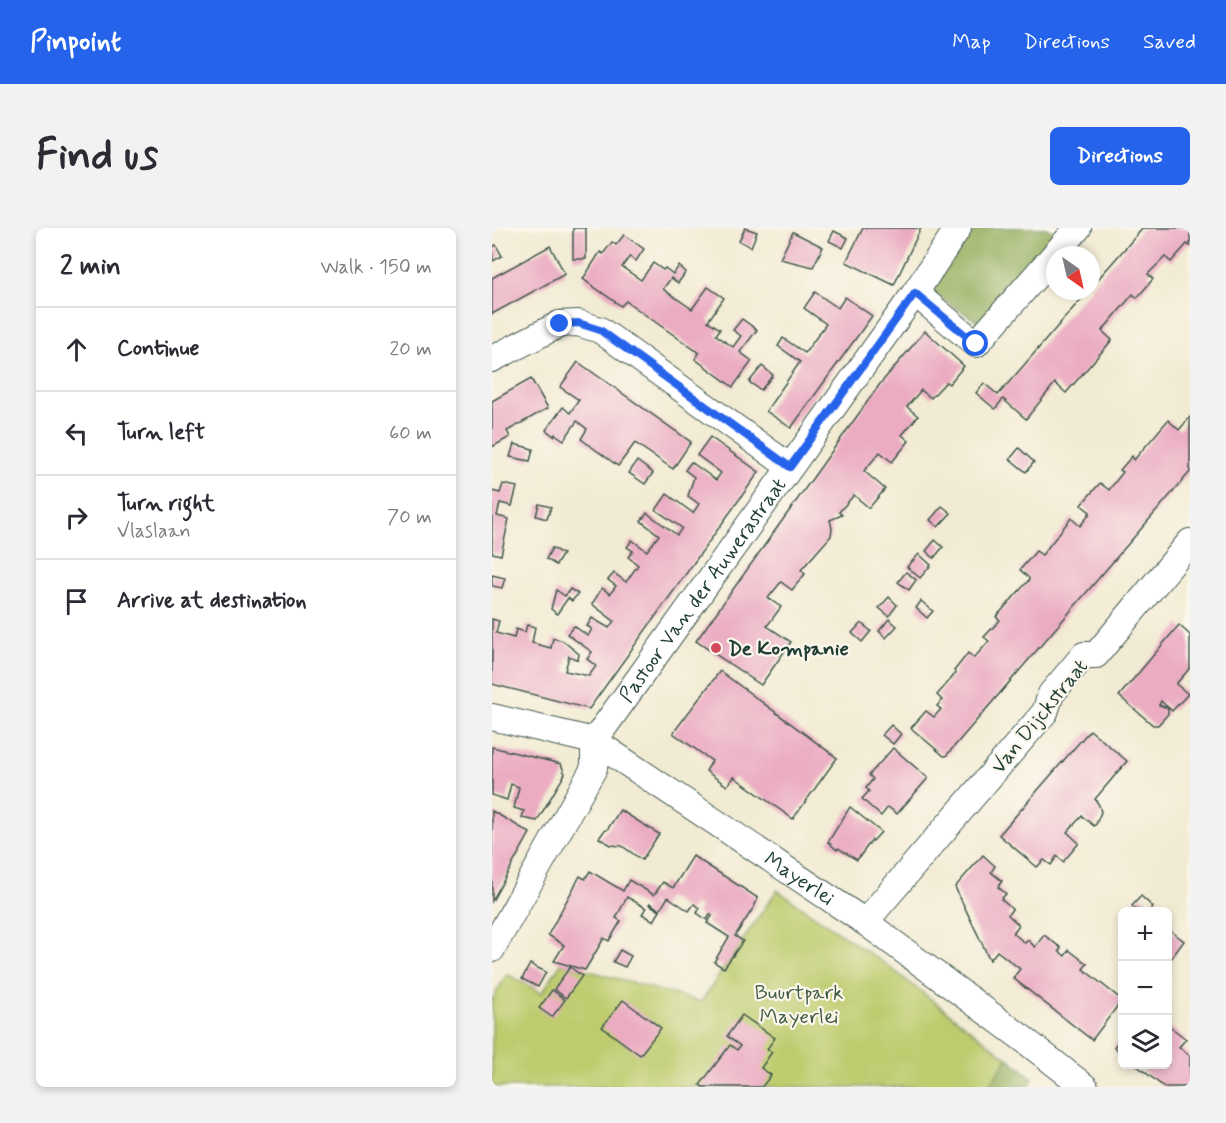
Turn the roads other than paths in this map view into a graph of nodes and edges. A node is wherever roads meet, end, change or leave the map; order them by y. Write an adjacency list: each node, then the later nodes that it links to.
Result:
1 (958, 228): 3 (street, Pastoor Van der Auwerastraat)
2 (1078, 228): 3 (street)
3 (915, 293): 5 (street, Pastoor Van der Auwerastraat)
4 (492, 359): 5 (street)
5 (790, 467): 8 (street, Pastoor Van der Auwerastraat)
6 (1190, 542): 9 (street, Van Dijckstraat)
7 (492, 717): 8 (street, Mayerlei)
8 (594, 741): 9 (street, Mayerlei); 10 (street)
9 (865, 922): 11 (street, Mayerlei)
10 (492, 949)
11 (1085, 1087)

